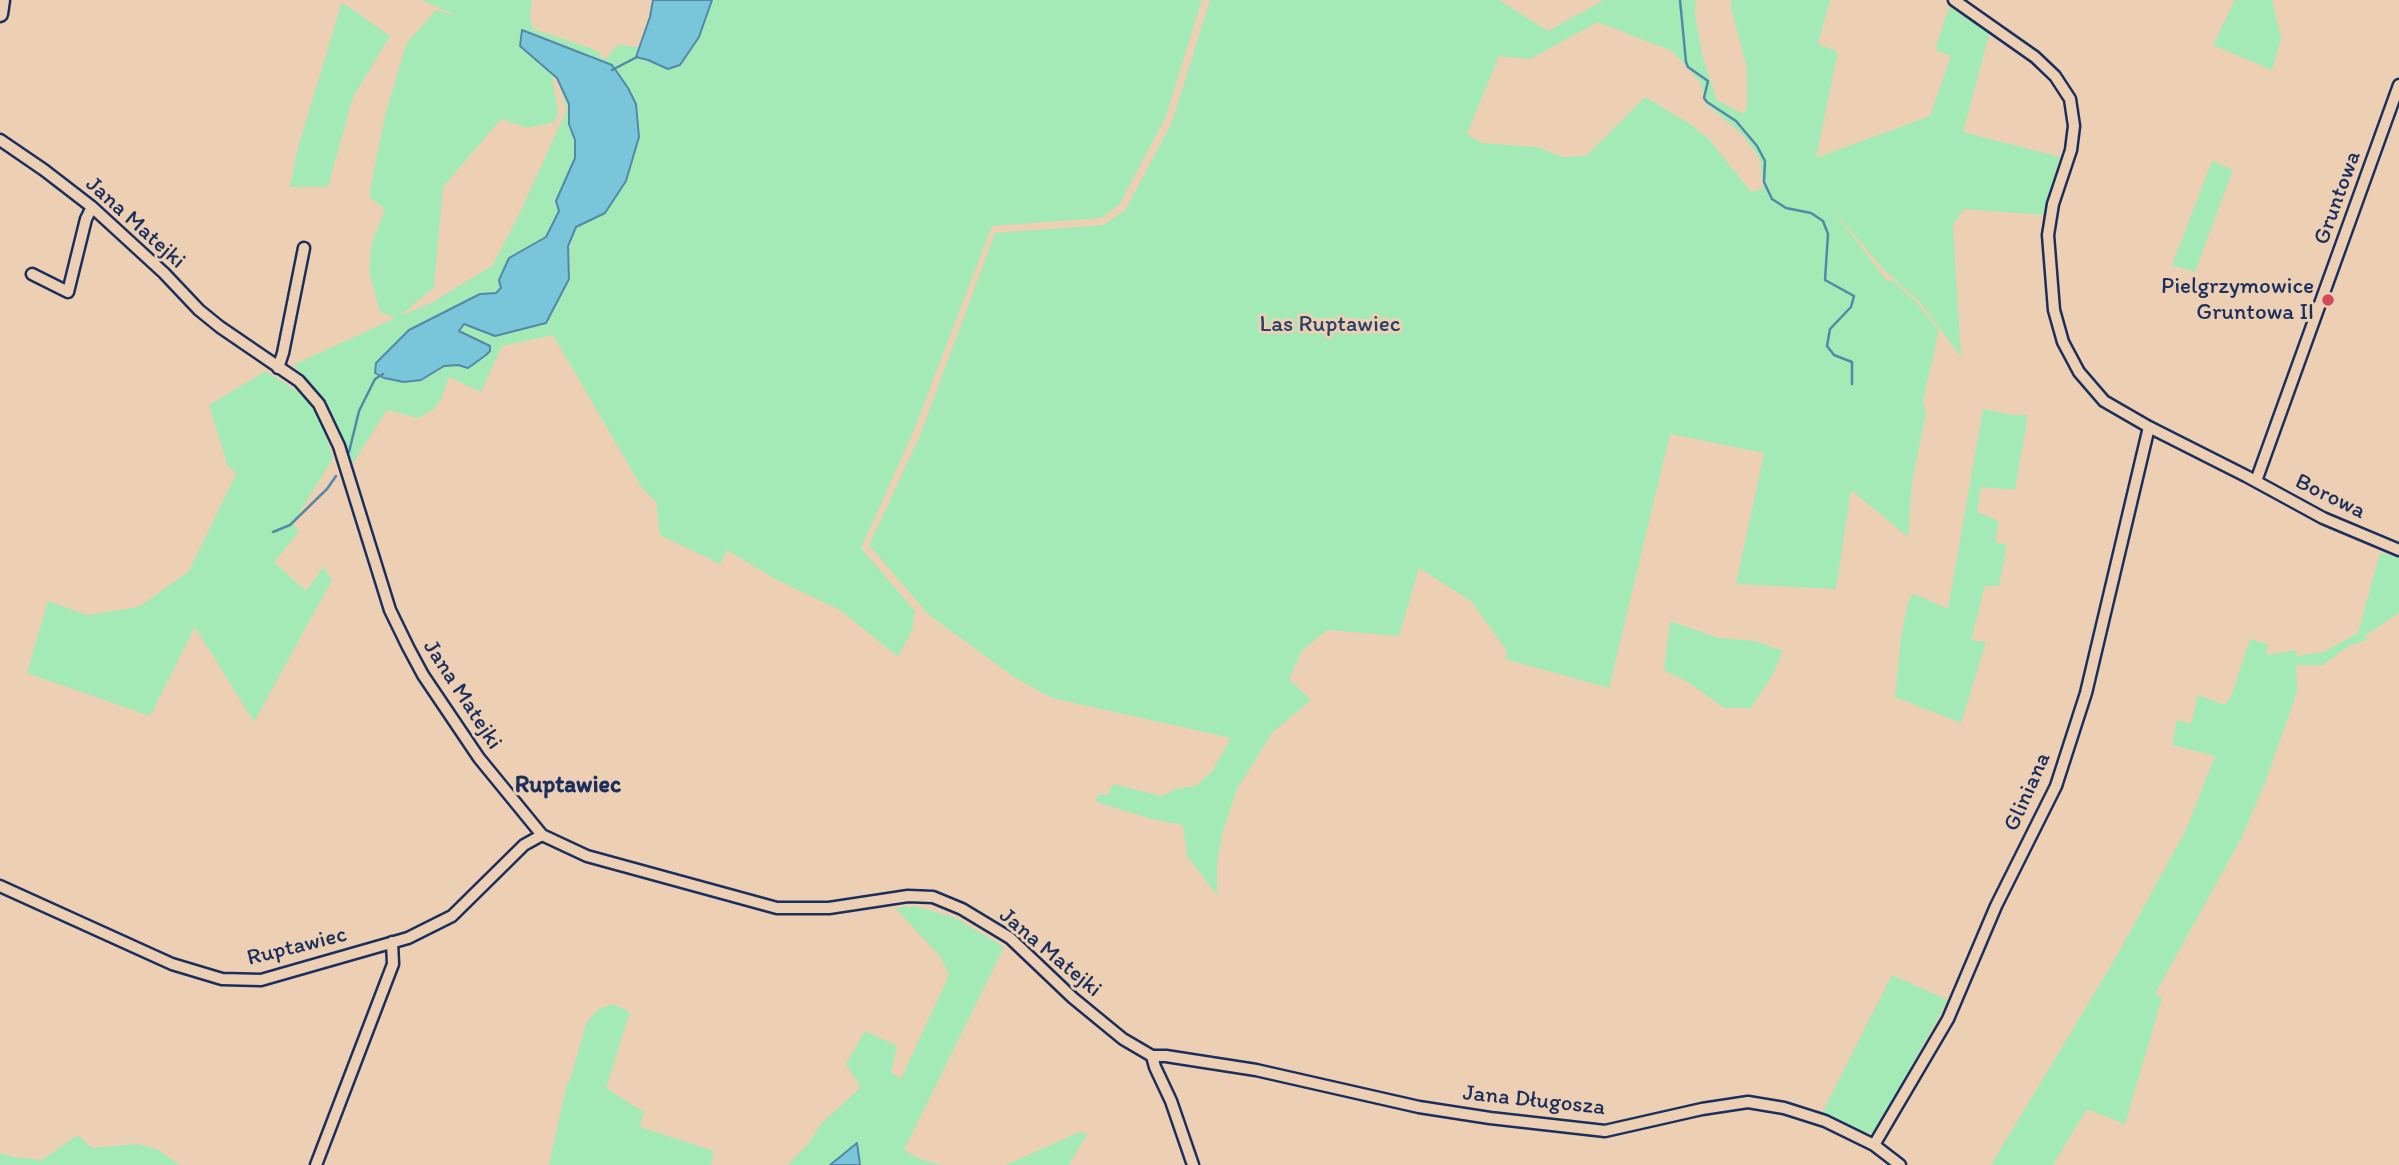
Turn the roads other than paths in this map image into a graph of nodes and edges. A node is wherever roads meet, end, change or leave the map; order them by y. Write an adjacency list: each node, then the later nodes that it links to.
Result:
1 (2, 0): 3 (street)
2 (1954, 0): 10 (street, Borowa)
3 (0, 14)
4 (2399, 85): 11 (street, Gruntowa)
5 (0, 139): 6 (street, Jana Matejki)
6 (92, 207): 8 (street); 9 (street, Jana Matejki)
7 (304, 248): 9 (street)
8 (32, 274)
9 (278, 368): 13 (street, Jana Matejki)
10 (2149, 427): 11 (street, Borowa); 17 (street, Gliniana)
11 (2251, 478): 12 (street, Borowa)
12 (2399, 550)
13 (542, 835): 15 (street, Ruptawiec); 16 (street, Jana Matejki)
14 (0, 886): 15 (street, Ruptawiec)
15 (392, 942): 18 (street)
16 (1152, 1056): 17 (street, Jana Długosza); 19 (street)
17 (1874, 1145): 20 (street, Jana Długosza)
18 (316, 1165)
19 (1193, 1165)
20 (1900, 1165)

